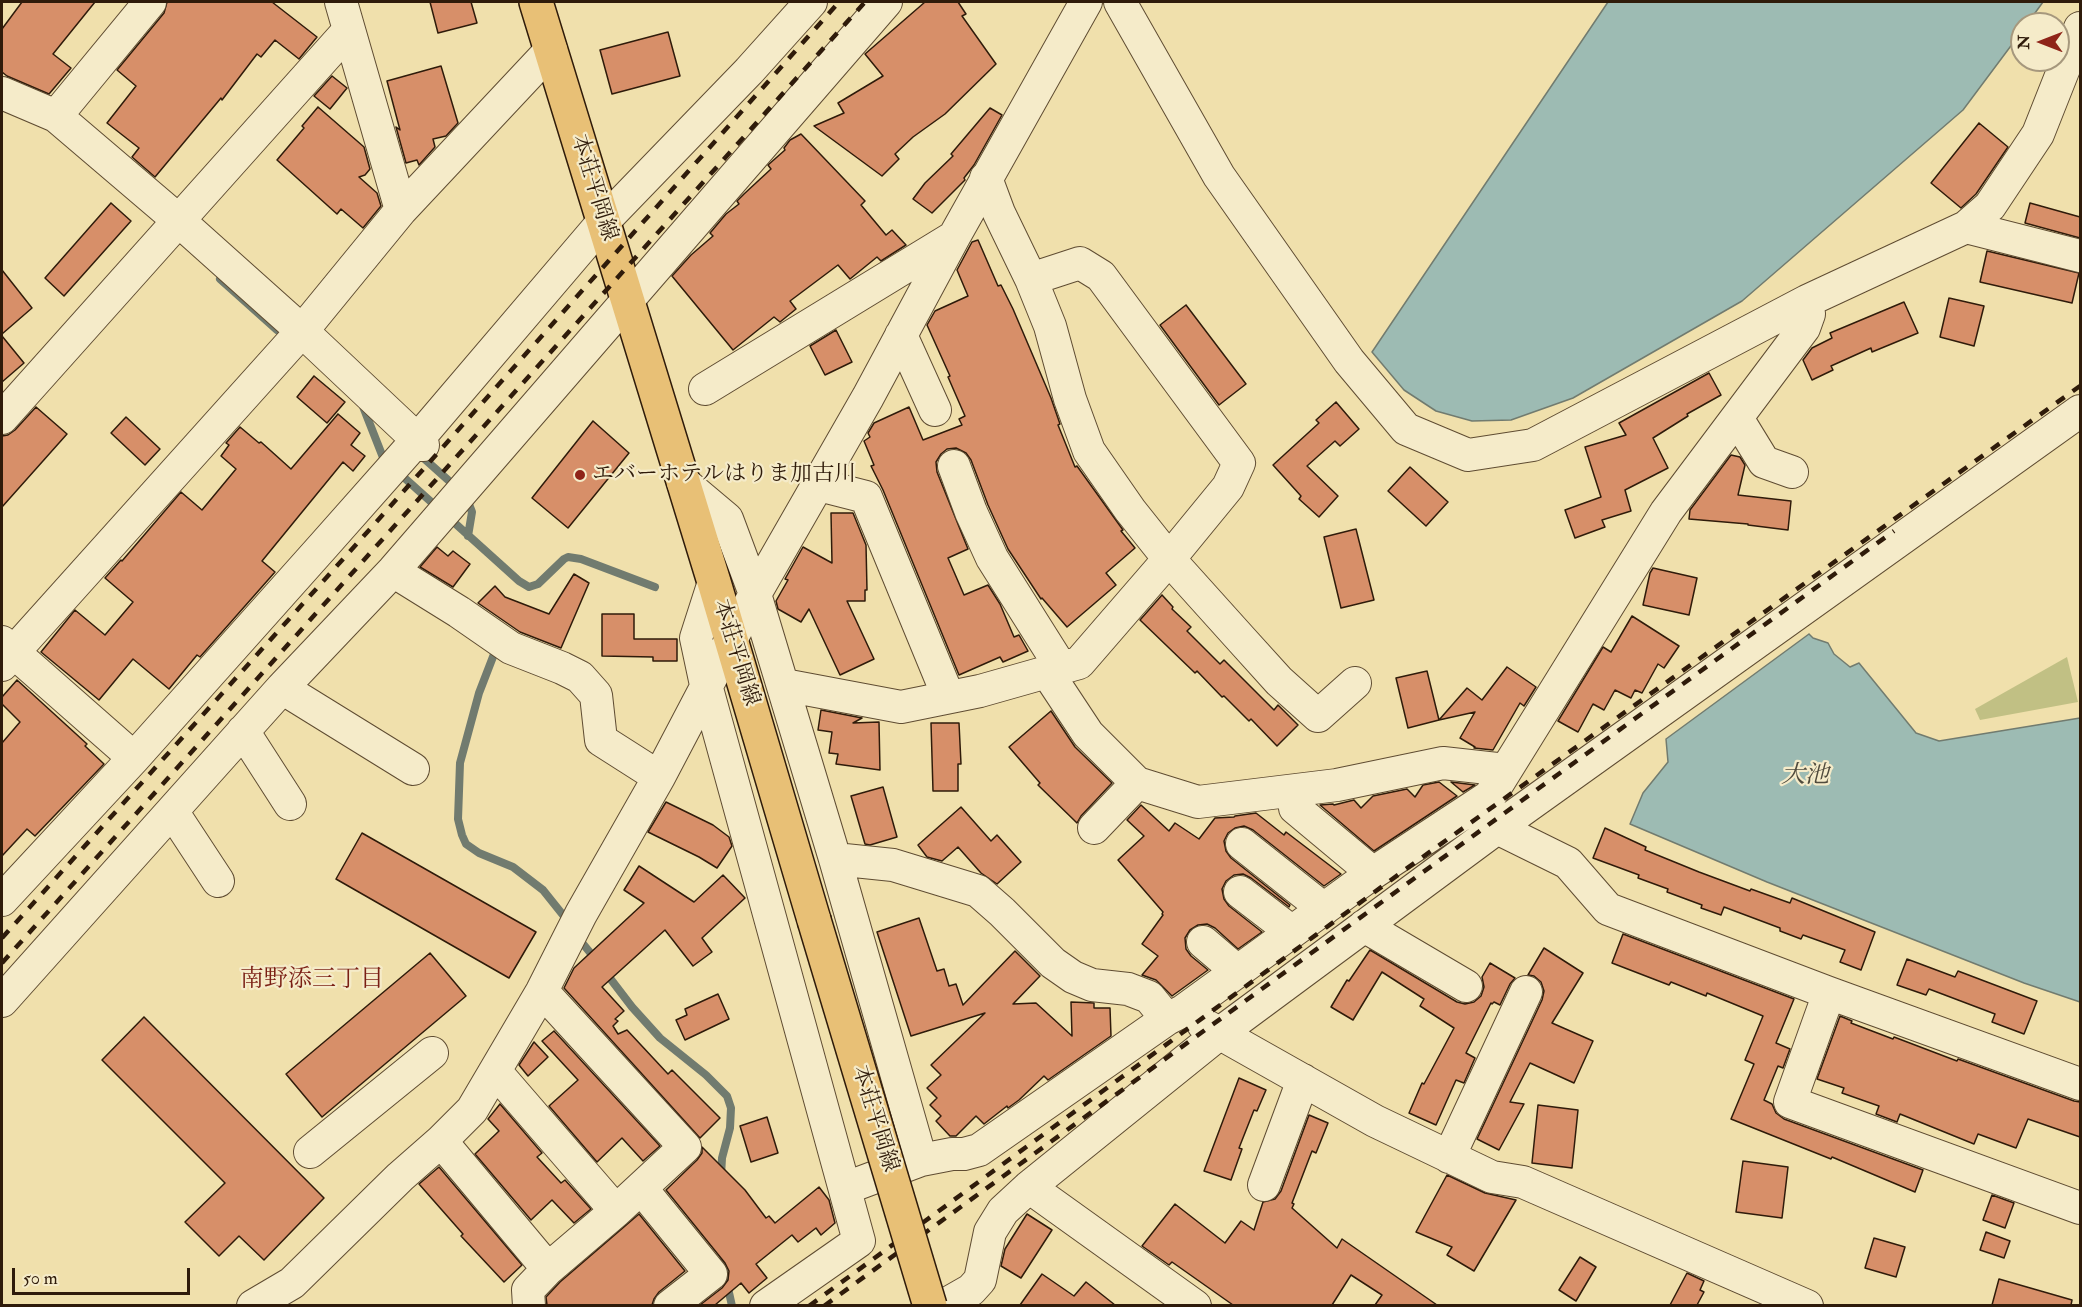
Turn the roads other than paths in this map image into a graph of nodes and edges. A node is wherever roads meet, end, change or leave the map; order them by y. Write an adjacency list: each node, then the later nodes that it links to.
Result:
1 (150, 2): 12 (street)
2 (536, 2): 9 (main road, 本荘平岡線)
3 (811, 2): 16 (street)
4 (886, 2): 21 (street)
5 (1086, 2): 13 (street)
6 (1120, 2): 22 (street)
7 (345, 16): 14 (street); 15 (street)
8 (2080, 28): 10 (street)
9 (551, 50): 14 (street); 16 (main road, 本荘平岡線)
10 (2070, 80): 17 (street)
11 (2, 93): 12 (street)
12 (56, 116): 15 (street)
13 (986, 178): 18 (street); 20 (street)
14 (401, 210): 23 (street)
15 (178, 220): 23 (street); 28 (street)
16 (603, 222): 21 (main road, 本荘平岡線); 30 (street)
17 (1966, 227): 19 (street); 22 (street)
18 (954, 237): 24 (street); 25 (street)
19 (2080, 256)
20 (1031, 279): 35 (street); 35 (street)
21 (627, 301): 33 (main road, 本荘平岡線); 36 (street)
22 (1807, 301): 29 (street)
23 (302, 331): 30 (street); 40 (street)
24 (901, 335): 26 (street); 34 (street)
25 (705, 389)
26 (935, 410)
27 (2080, 411): 57 (street)
28 (3, 413)
29 (1737, 418): 32 (street); 50 (street)
30 (420, 442): 48 (street)
31 (954, 466): 41 (street)
32 (1792, 472)
33 (684, 482): 37 (main road, 本荘平岡線); 38 (street)
34 (819, 485): 38 (street); 46 (street)
35 (1169, 559): 41 (street); 42 (street)
36 (393, 571): 45 (street); 51 (street)
37 (714, 582): 39 (main road, 本荘平岡線); 44 (street)
38 (755, 594): 39 (street); 43 (street)
39 (731, 640): 44 (street); 96 (main road, 本荘平岡線, bridge)
40 (5, 653): 48 (street)
41 (1055, 671): 46 (street); 52 (street)
42 (1354, 682)
43 (784, 685): 46 (street); 59 (street)
44 (706, 686): 51 (street); 87 (street)
45 (282, 688): 47 (street); 49 (street)
46 (948, 696)
47 (243, 731): 53 (street); 55 (street)
48 (134, 758): 63 (street)
49 (413, 769)
50 (1506, 770): 52 (street); 60 (street)
51 (659, 777): 70 (street)
52 (1137, 783): 56 (street)
53 (290, 804)
54 (1295, 808): 60 (street)
55 (172, 811): 61 (street); 73 (street)
56 (1094, 828)
57 (1497, 828): 65 (street); 72 (street)
58 (1242, 843): 64 (street)
59 (835, 858): 74 (street); 83 (street)
60 (1374, 873): 64 (street)
61 (218, 881)
62 (1240, 892): 66 (street)
63 (2, 900)
64 (1324, 909): 66 (street)
65 (1364, 926): 69 (street); 75 (street)
66 (1292, 932): 68 (street)
67 (1203, 942): 68 (street)
68 (1237, 972): 74 (street)
69 (1466, 986)
70 (542, 991): 77 (street); 86 (street)
71 (1526, 992): 82 (street)
72 (1829, 993): 79 (street); 88 (street)
73 (2, 1001)
74 (1175, 1015): 75 (street); 83 (street)
75 (1220, 1033): 78 (street); 85 (street)
76 (432, 1053): 81 (street)
77 (495, 1071): 80 (street); 89 (street)
78 (1304, 1080): 82 (street); 84 (street)
79 (2080, 1084)
80 (441, 1141): 90 (street); 92 (street)
81 (310, 1152)
82 (1449, 1157): 91 (street)
83 (921, 1160): 87 (street)
84 (1264, 1185)
85 (1029, 1187): 96 (street); 97 (street)
86 (641, 1188): 89 (street); 94 (street)
87 (846, 1188): 95 (street)
88 (2080, 1208)
89 (616, 1211): 90 (street)
90 (548, 1269): 93 (street)
91 (1770, 1298): 98 (street)
92 (253, 1305)
93 (529, 1305)
94 (670, 1305)
95 (766, 1305)
96 (955, 1305)
97 (1195, 1305)
98 (1807, 1305)

